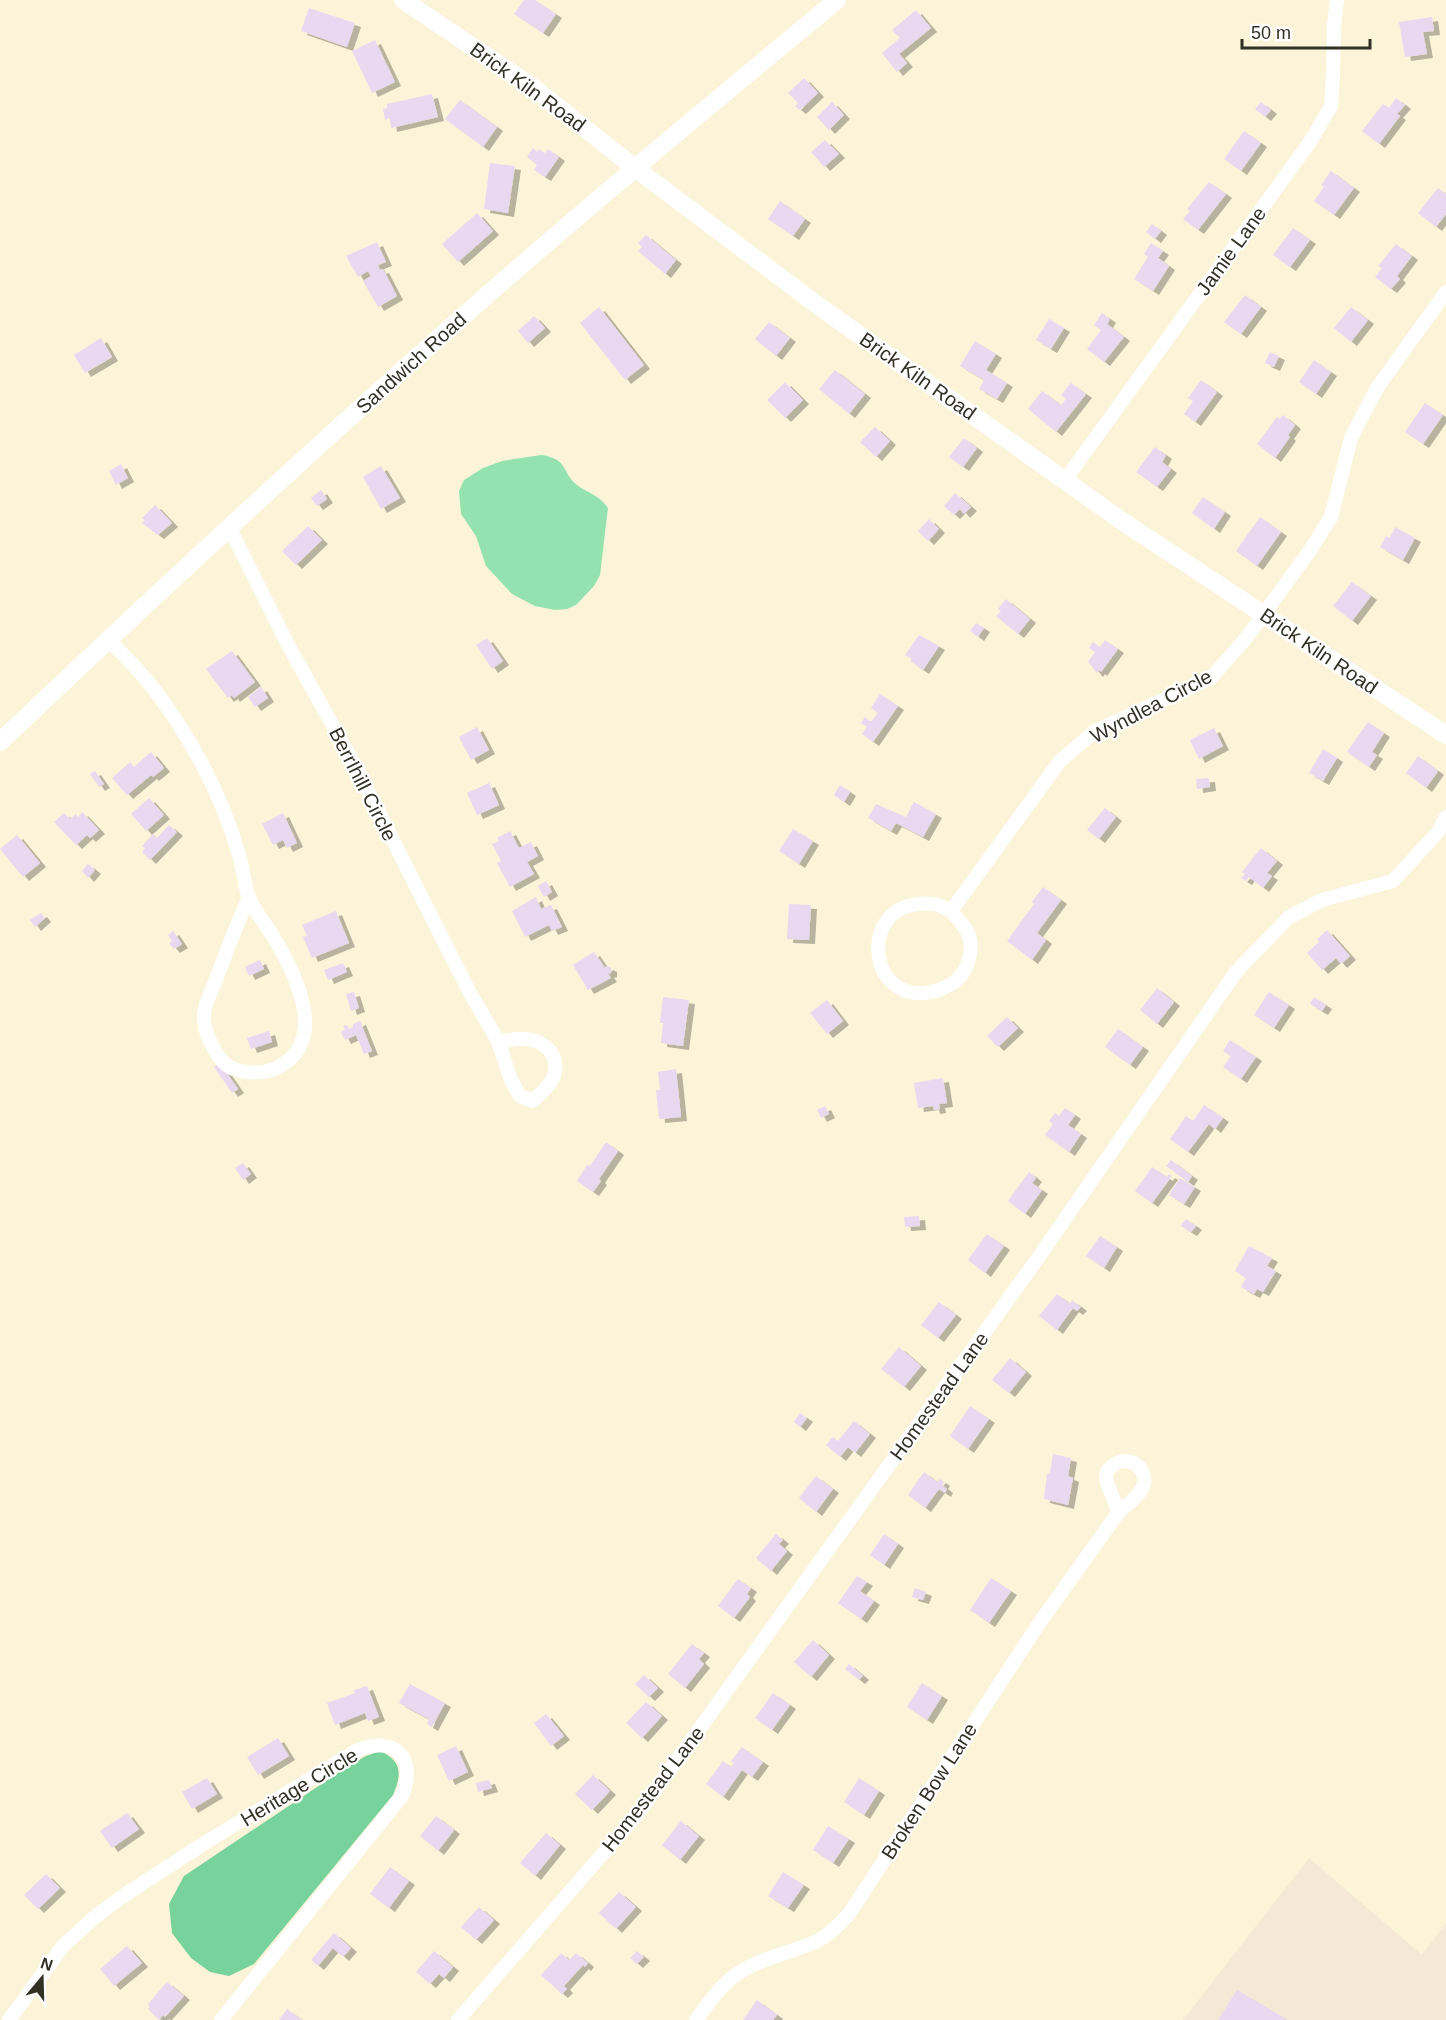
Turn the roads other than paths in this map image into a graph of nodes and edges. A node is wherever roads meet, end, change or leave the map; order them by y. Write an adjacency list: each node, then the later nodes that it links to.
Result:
1 (403, 0): 4 (main road, Brick Kiln Road)
2 (837, 0): 4 (main road, Sandwich Road)
3 (1337, 0): 6 (street, Jamie Lane)
4 (635, 168): 6 (main road, Brick Kiln Road); 7 (main road, Sandwich Road)
5 (1446, 292): 8 (street)
6 (1065, 480): 8 (main road, Brick Kiln Road)
7 (229, 527): 9 (main road, Sandwich Road); 15 (street, BerrIhill Circle)
8 (1264, 614): 10 (main road, Brick Kiln Road); 14 (street, Wyndlea Circle)
9 (108, 639): 11 (main road, Sandwich Road); 13 (street)
10 (1446, 735)
11 (0, 742)
12 (1446, 818): 19 (street, Homestead Lane)
13 (249, 897): 13 (street)
14 (951, 911): 14 (street)
15 (498, 1041): 15 (street, BerrIhill Circle)
16 (1118, 1512): 20 (street, Broken Bow Lane)
17 (9, 2020): 18 (street, Heritage Circle)
18 (221, 2020)
19 (458, 2020)
20 (696, 2020)

